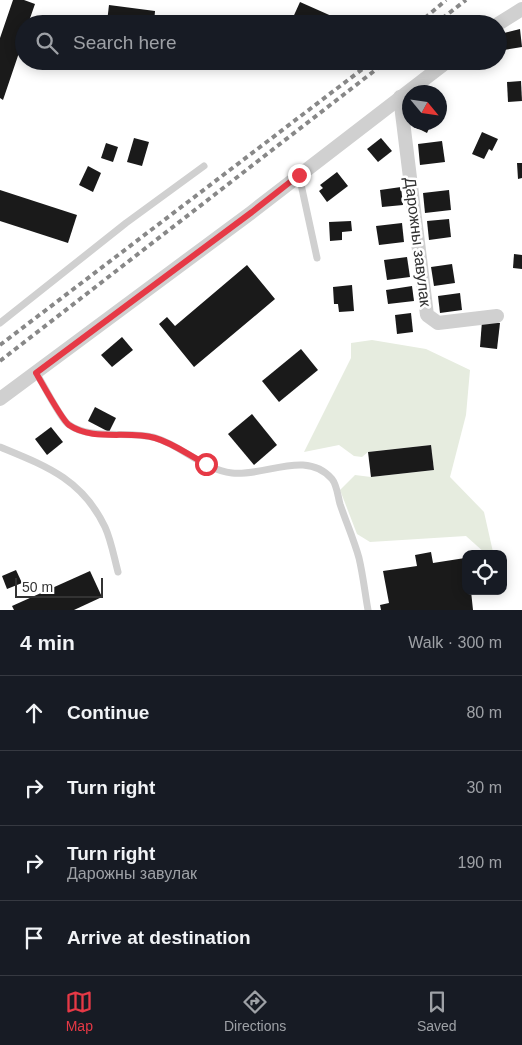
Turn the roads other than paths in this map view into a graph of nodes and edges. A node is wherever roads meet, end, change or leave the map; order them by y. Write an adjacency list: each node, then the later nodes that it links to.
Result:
1 (522, 9): 2 (street)
2 (507, 18)
3 (436, 70): 4 (street)
4 (400, 98): 6 (street); 8 (street, Дарожны завулак)
5 (204, 166): 9 (lane)
6 (299, 175): 7 (lane); 10 (street)
7 (317, 258)
8 (497, 316)
9 (0, 323)
10 (36, 373): 11 (street); 14 (lane)
11 (0, 400)
12 (0, 447): 13 (lane)
13 (118, 572)
14 (368, 610)

